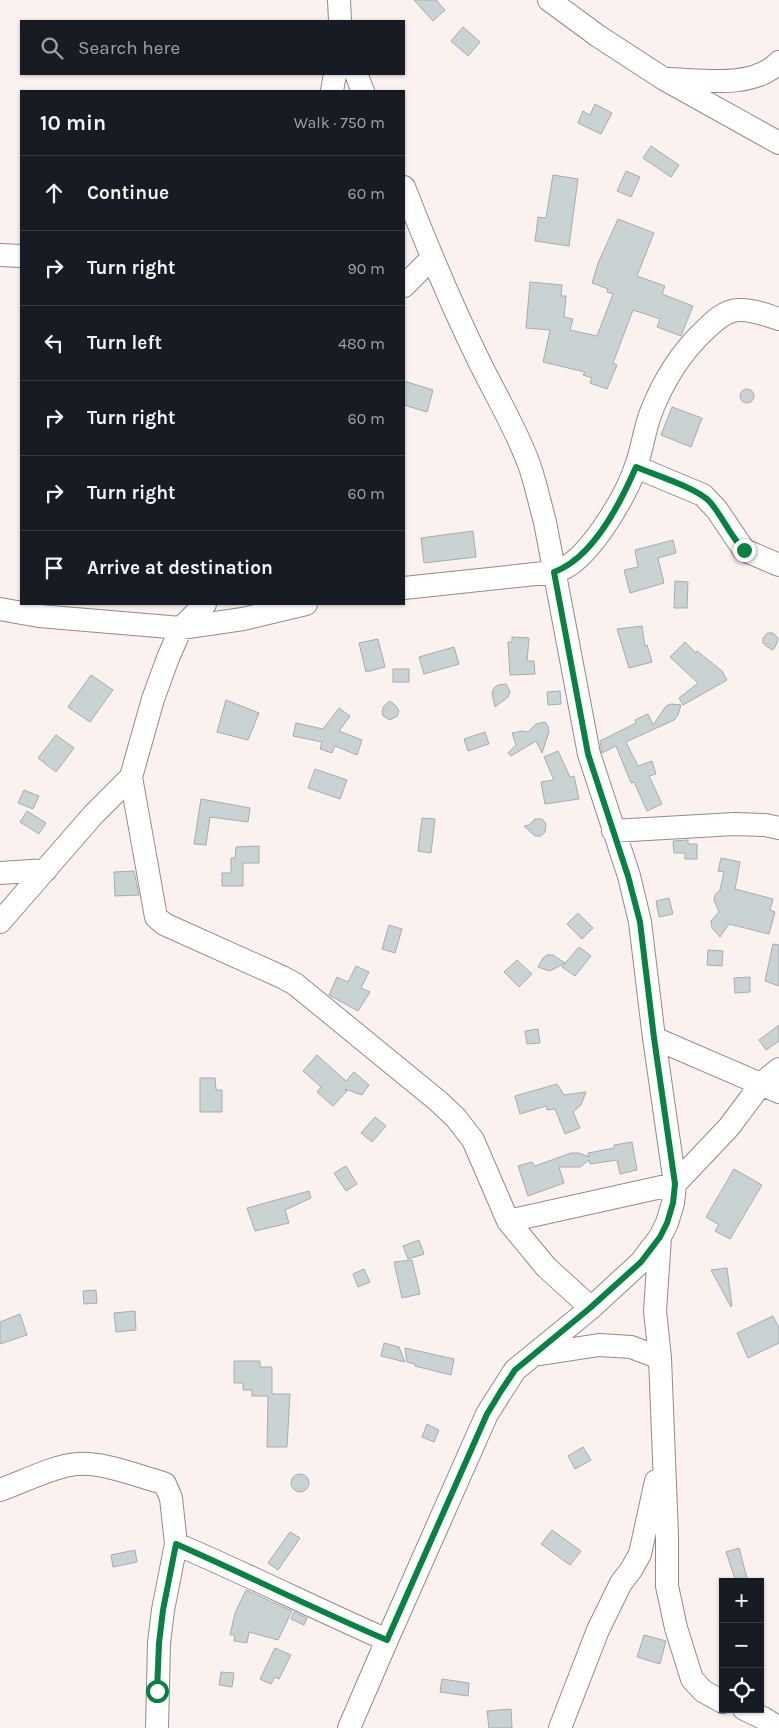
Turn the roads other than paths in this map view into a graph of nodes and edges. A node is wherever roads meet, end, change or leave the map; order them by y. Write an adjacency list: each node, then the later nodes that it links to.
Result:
1 (339, 0): 3 (street)
2 (549, 0): 7 (street)
3 (340, 20)
4 (779, 62): 7 (street)
5 (335, 75): 8 (street)
6 (356, 75): 9 (street)
7 (664, 79): 10 (street)
8 (332, 90)
9 (364, 90)
10 (779, 143)
11 (405, 190): 14 (street)
12 (0, 255): 13 (street)
13 (20, 256)
14 (432, 258): 15 (street); 19 (street)
15 (405, 285)
16 (779, 319): 17 (street)
17 (636, 467): 18 (street); 19 (street)
18 (779, 565)
19 (554, 572): 20 (street); 27 (street)
20 (405, 588)
21 (204, 605): 24 (street)
22 (302, 605): 24 (street)
23 (0, 610): 24 (street)
24 (181, 628): 25 (street)
25 (131, 777): 28 (street); 35 (street)
26 (779, 828): 27 (street)
27 (613, 831): 31 (street)
28 (46, 870): 29 (street); 30 (street)
29 (0, 872)
30 (0, 922)
31 (654, 1038): 33 (street); 34 (street)
32 (779, 1069): 33 (street)
33 (770, 1088): 34 (street)
34 (675, 1184): 35 (street); 36 (street)
35 (508, 1221): 37 (street)
36 (660, 1237): 37 (street); 39 (street)
37 (590, 1308): 38 (street)
38 (533, 1355): 39 (street); 43 (street)
39 (660, 1358): 40 (street)
40 (663, 1448): 44 (street); 48 (street)
41 (0, 1490): 42 (street)
42 (176, 1544): 43 (street); 46 (street)
43 (387, 1640): 47 (street)
44 (719, 1700)
45 (752, 1713): 49 (street)
46 (157, 1728)
47 (349, 1728)
48 (560, 1728)
49 (779, 1728)

